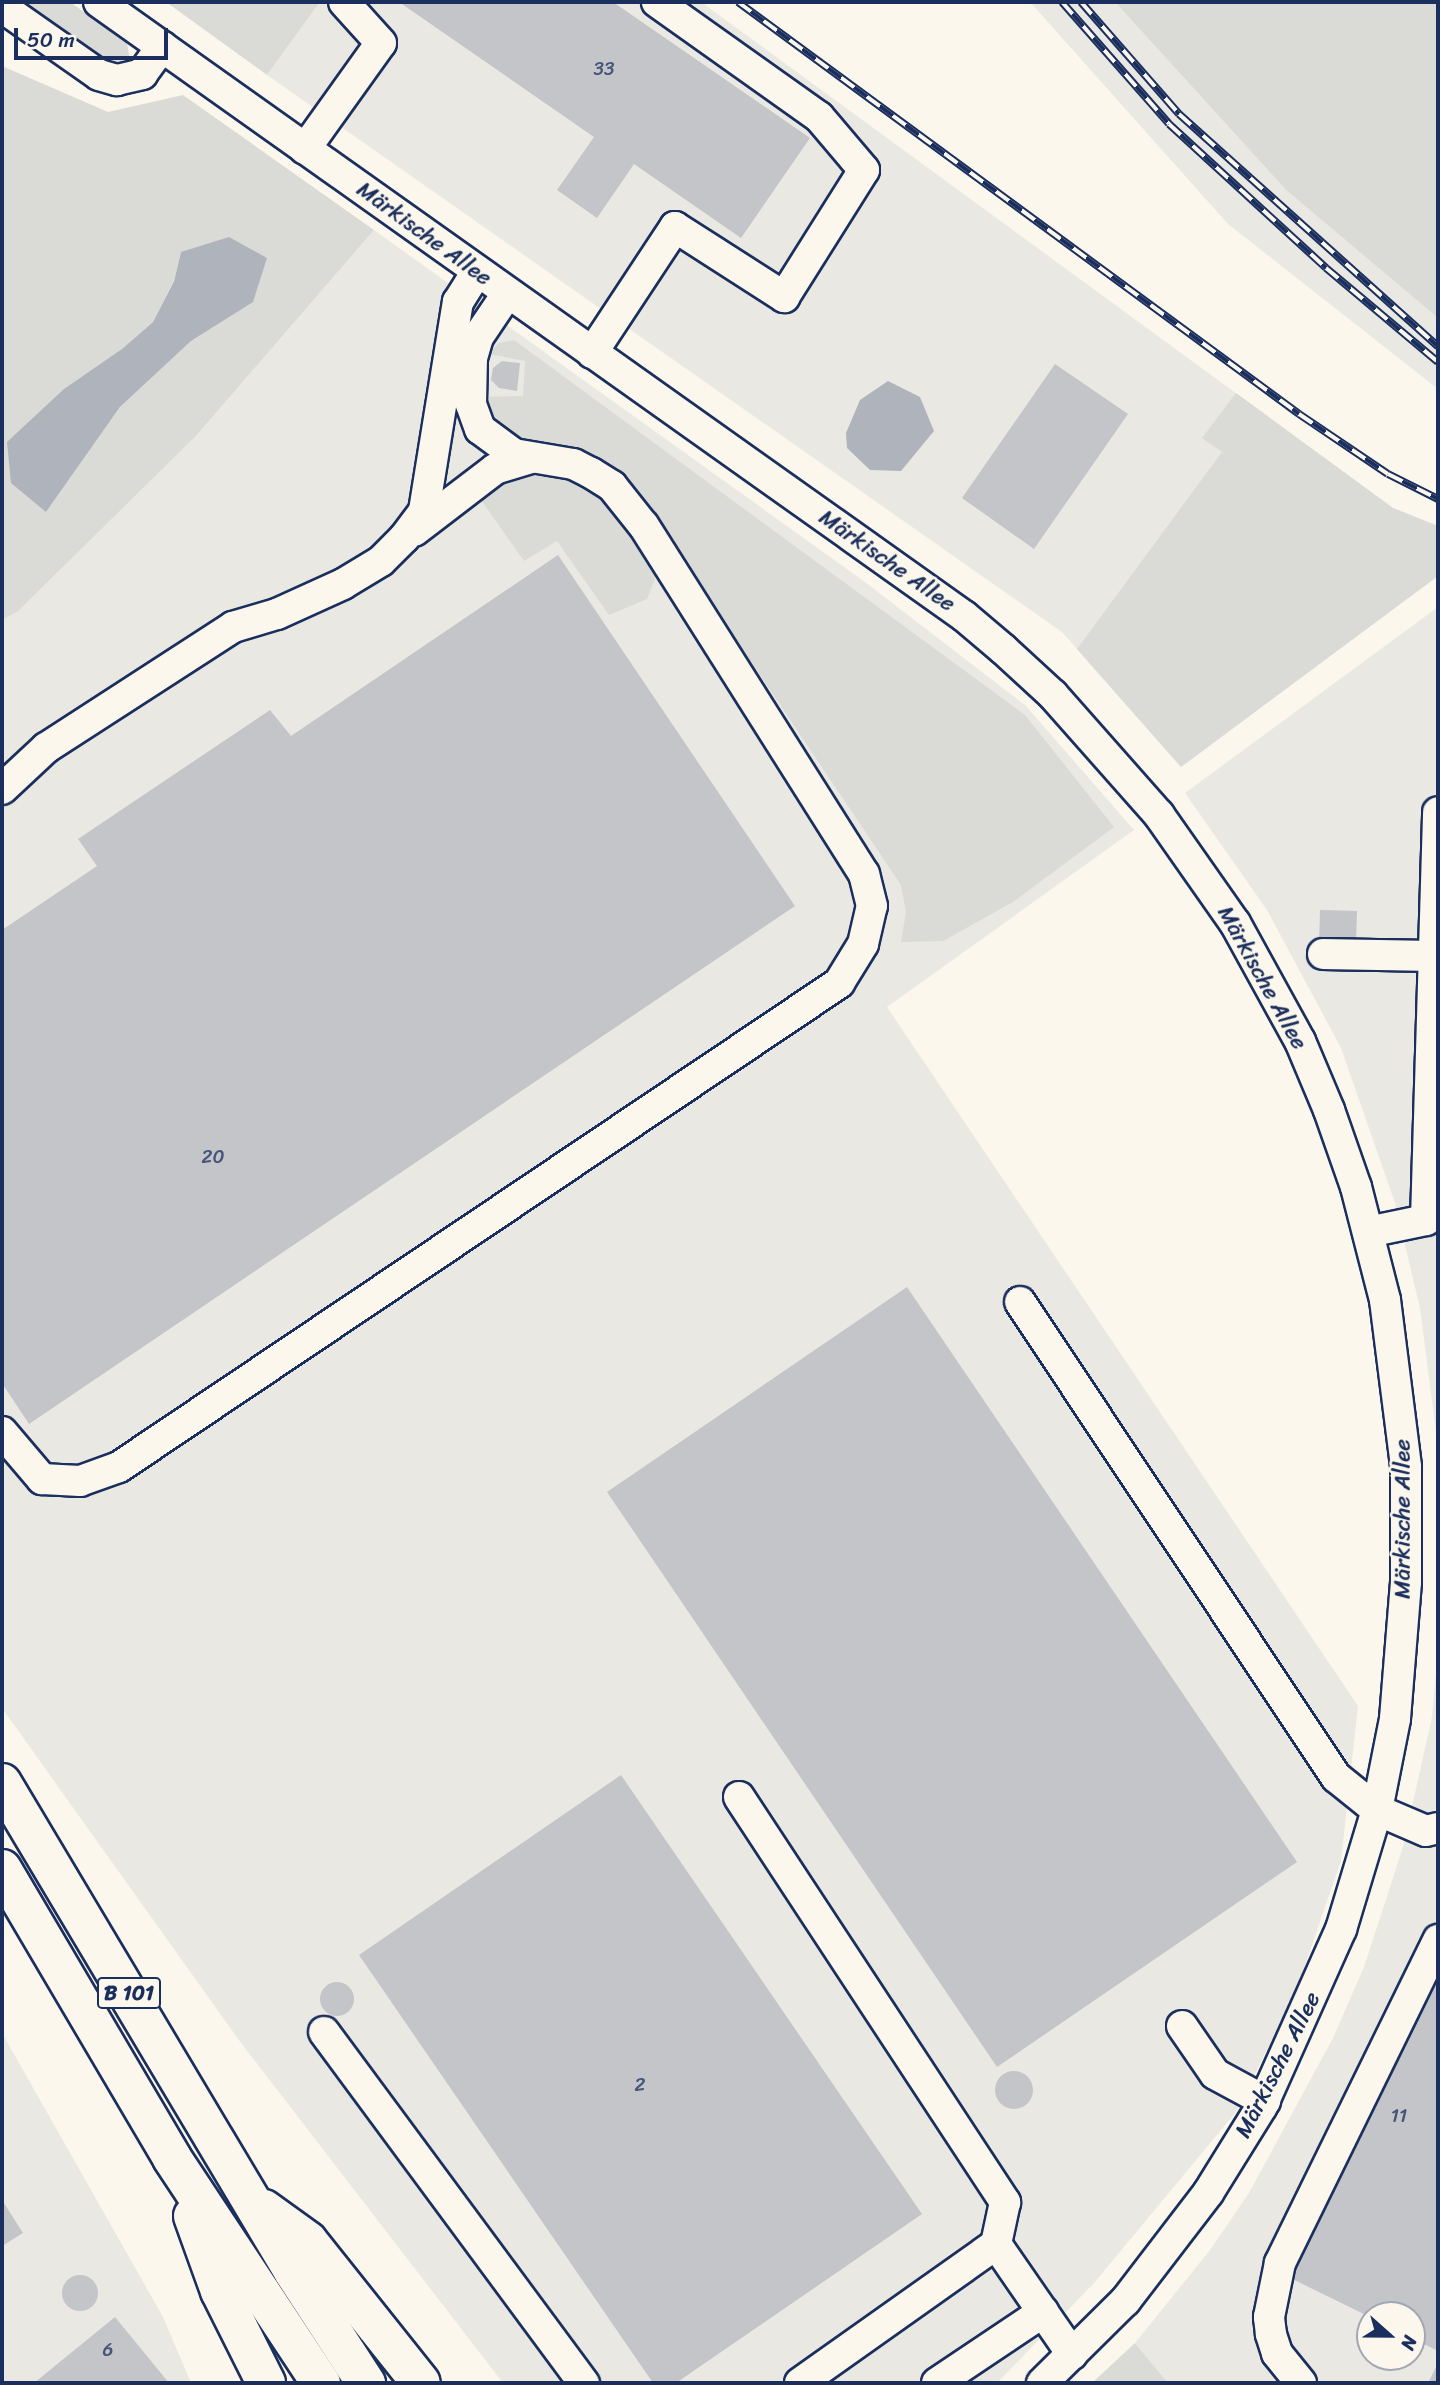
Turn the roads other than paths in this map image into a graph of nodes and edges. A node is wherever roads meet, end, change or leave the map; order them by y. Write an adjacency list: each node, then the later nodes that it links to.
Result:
1 (99, 2): 5 (street, Märkische Allee)
2 (344, 2): 6 (street)
3 (657, 2): 9 (street)
4 (2, 7): 5 (street)
5 (162, 46): 6 (street, Märkische Allee)
6 (305, 149): 7 (street, Märkische Allee)
7 (477, 271): 8 (street, Märkische Allee); 11 (street)
8 (507, 294): 9 (street, Märkische Allee); 10 (street)
9 (592, 353): 17 (street, Märkische Allee)
10 (531, 458): 11 (street); 19 (street)
11 (404, 538): 12 (street)
12 (2, 789)
13 (1438, 813): 15 (street)
14 (1323, 954): 15 (street)
15 (1433, 956): 16 (street)
16 (1432, 1220): 17 (street)
17 (1368, 1232): 22 (street, Märkische Allee)
18 (1020, 1302): 22 (street)
19 (2, 1432)
20 (2, 1783): 30 (highway, B 101)
21 (739, 1797): 31 (street)
22 (1377, 1810): 23 (street); 28 (street, Märkische Allee)
23 (1434, 1836)
24 (2, 1869): 29 (highway, B 101)
25 (1438, 1940): 42 (street)
26 (1182, 2026): 28 (street)
27 (324, 2032): 38 (street)
28 (1265, 2101): 33 (street, Märkische Allee)
29 (172, 2158): 34 (highway); 35 (highway, B 101)
30 (255, 2203): 36 (highway, B 101); 37 (highway)
31 (996, 2244): 32 (street); 39 (street)
32 (1043, 2312): 33 (street); 40 (street)
33 (1072, 2354): 41 (street, Märkische Allee)
34 (266, 2383)
35 (321, 2383)
36 (366, 2383)
37 (421, 2383)
38 (584, 2383)
39 (800, 2383)
40 (937, 2383)
41 (1042, 2383)
42 (1301, 2383)

